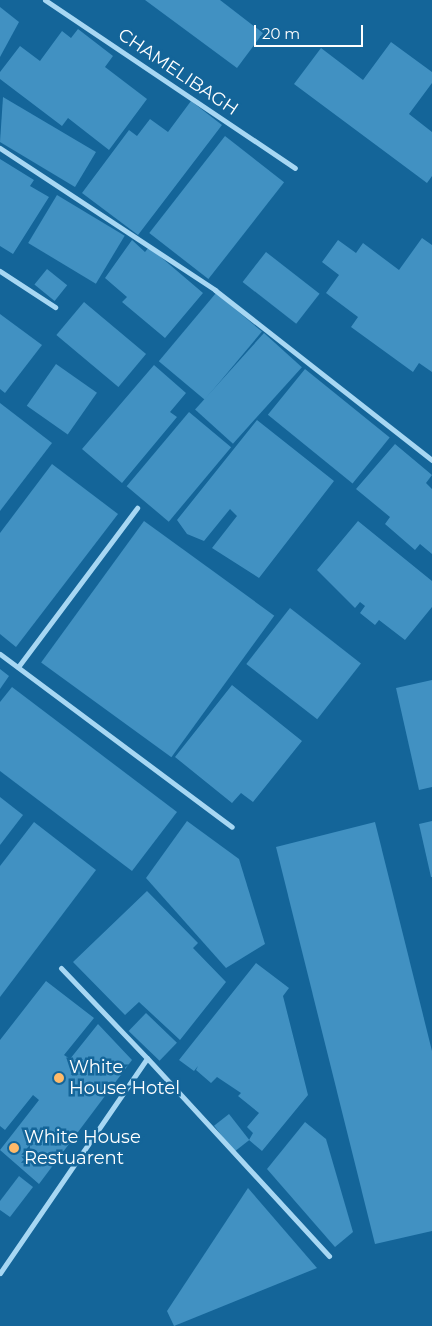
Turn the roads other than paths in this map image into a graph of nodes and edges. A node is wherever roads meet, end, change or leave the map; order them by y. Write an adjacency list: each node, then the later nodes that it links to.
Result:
1 (45, 0): 3 (street, CHAMELIBAGH)
2 (0, 148): 6 (street)
3 (295, 168)
4 (0, 271): 5 (street)
5 (55, 308)
6 (432, 460)
7 (137, 508): 9 (street)
8 (0, 654): 9 (street)
9 (18, 667): 10 (street)
10 (232, 827)
11 (61, 968): 12 (street)
12 (147, 1058): 13 (street); 14 (street)
13 (329, 1256)
14 (0, 1273)

